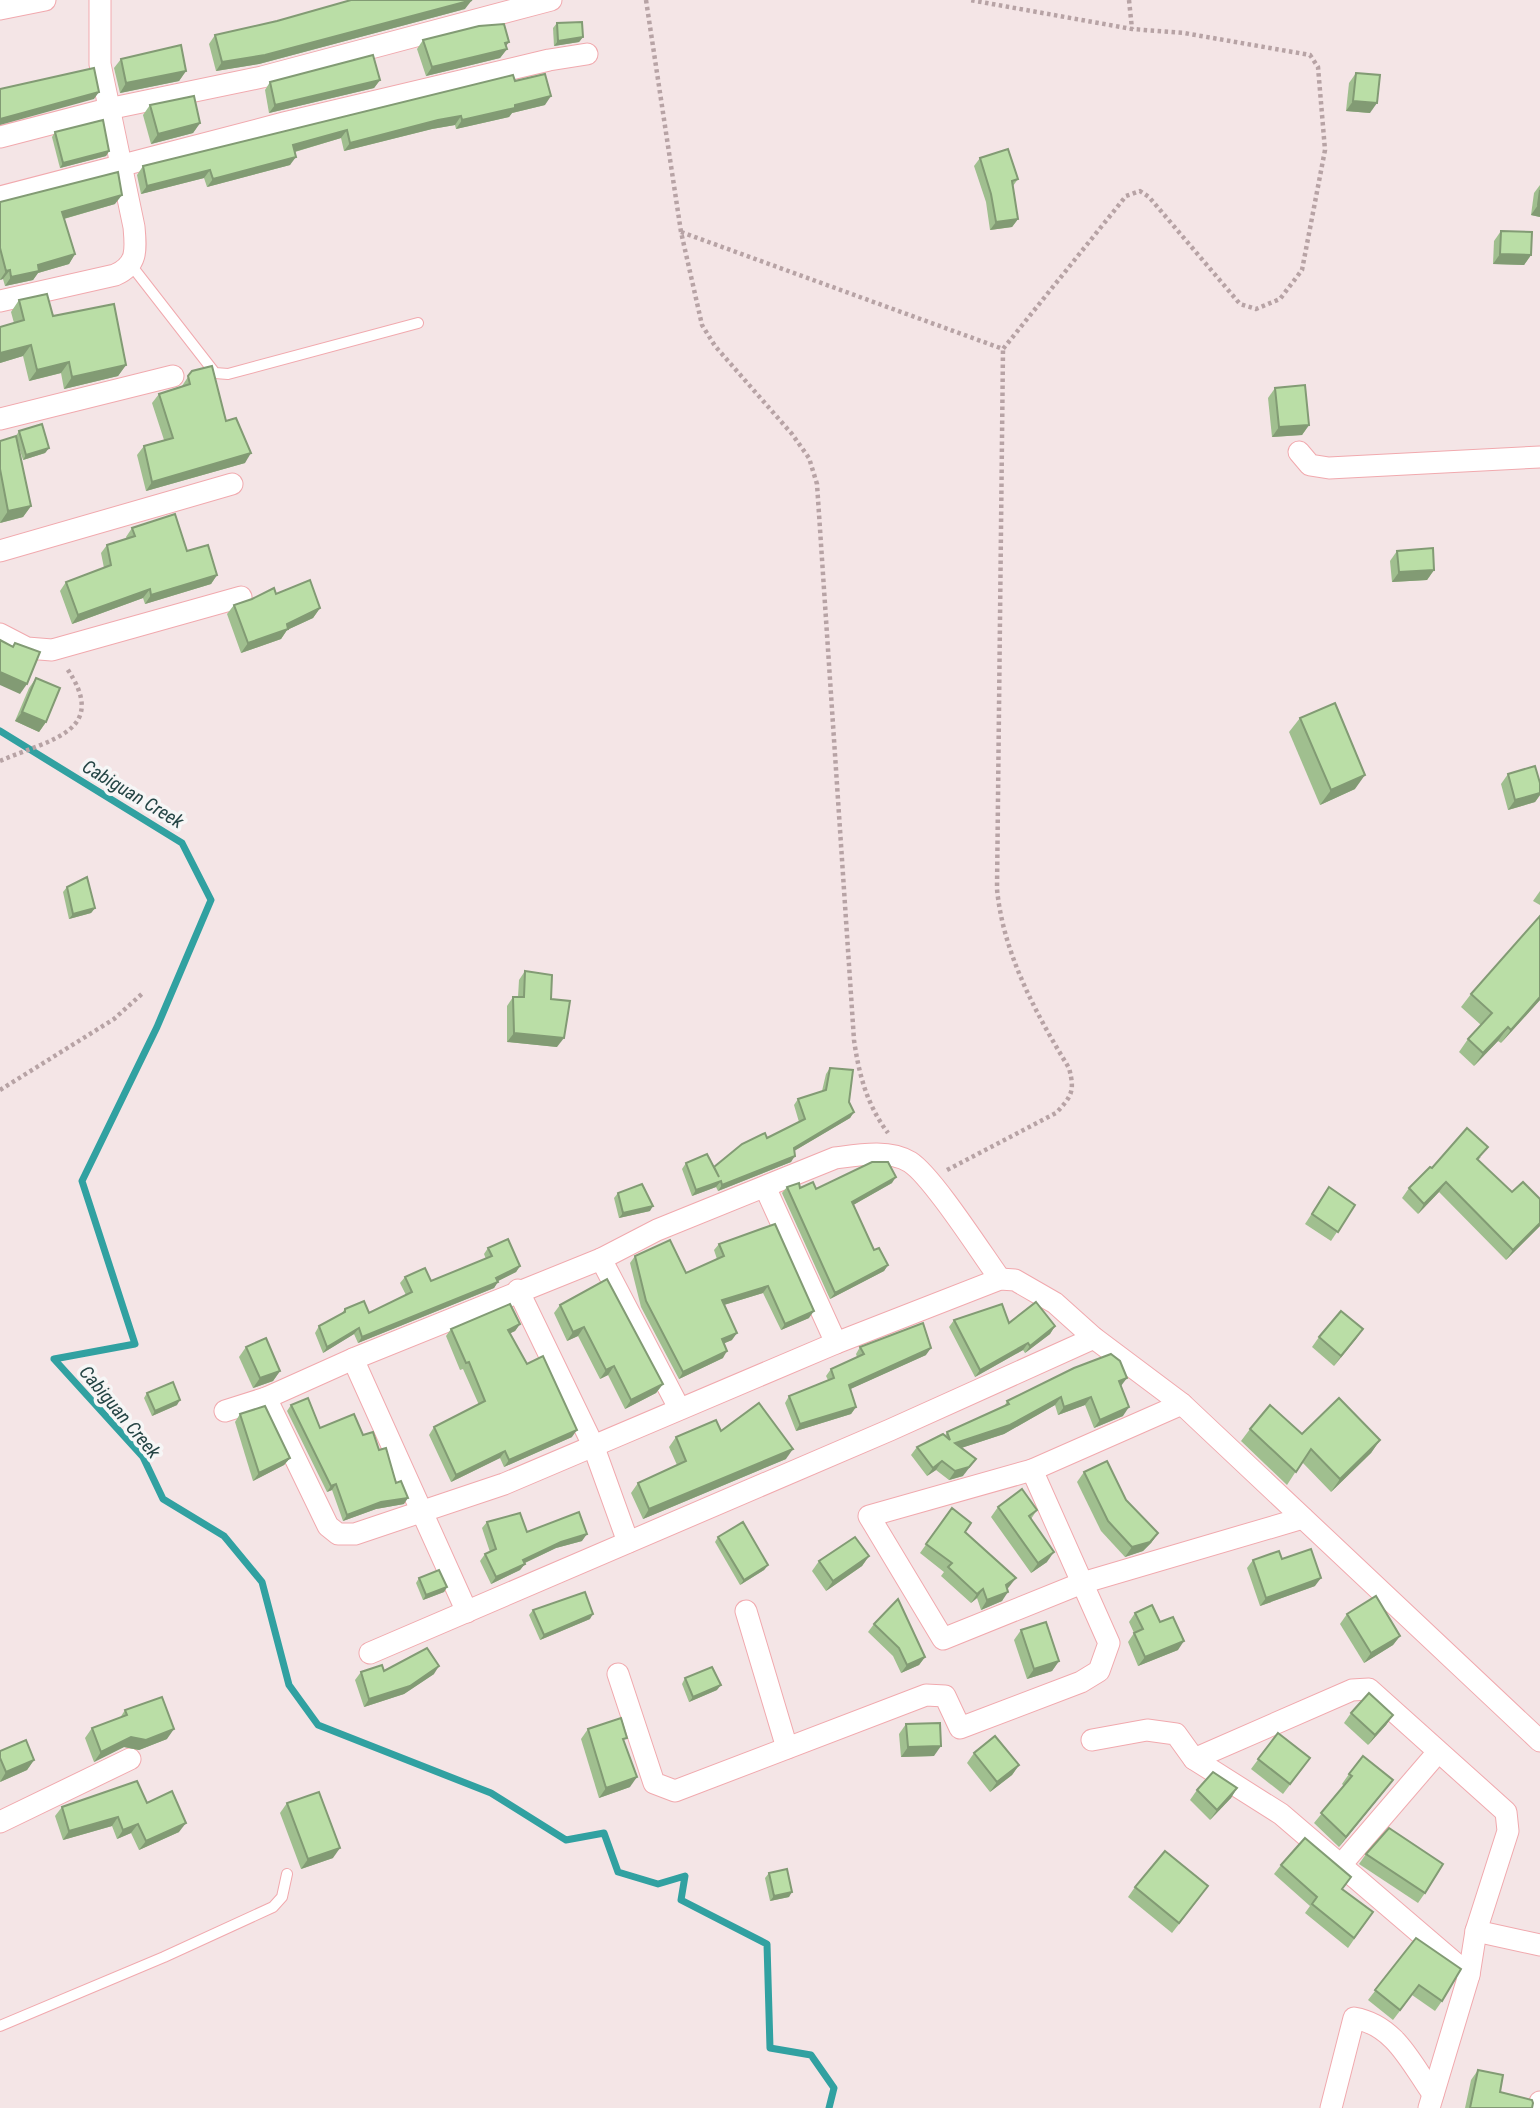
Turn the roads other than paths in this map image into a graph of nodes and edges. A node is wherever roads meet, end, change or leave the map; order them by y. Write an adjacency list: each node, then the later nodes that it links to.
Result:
1 (45, 0): 4 (street)
2 (100, 0): 6 (street)
3 (551, 0): 6 (street)
4 (0, 9)
5 (587, 54): 8 (street)
6 (108, 109): 7 (street); 8 (street)
7 (0, 137)
8 (121, 164): 9 (street); 10 (street)
9 (0, 197)
10 (131, 265): 11 (street); 12 (lane)
11 (0, 301)
12 (418, 323)
13 (173, 376): 14 (street)
14 (0, 419)
15 (1299, 452): 16 (street)
16 (1540, 457)
17 (232, 484): 18 (street)
18 (0, 551)
19 (242, 597): 20 (street)
20 (0, 634)
21 (765, 1187): 22 (street); 23 (street); 26 (street)
22 (601, 1259): 24 (street); 30 (street)
23 (1000, 1279): 25 (street); 26 (street)
24 (518, 1290): 27 (street); 32 (street)
25 (1094, 1338): 29 (street); 36 (street)
26 (836, 1343): 30 (street)
27 (353, 1359): 28 (street); 34 (street)
28 (266, 1398): 31 (street); 34 (street)
29 (1182, 1404): 33 (street); 35 (street)
30 (679, 1408): 32 (street)
31 (225, 1411)
32 (593, 1445): 34 (street); 36 (street)
33 (1032, 1470): 37 (street); 37 (street)
34 (424, 1510): 39 (street)
35 (1303, 1518): 37 (street); 43 (street)
36 (628, 1542): 39 (street)
37 (1082, 1583): 44 (street)
38 (746, 1611): 44 (street)
39 (467, 1612): 40 (street)
40 (370, 1653)
41 (618, 1674): 44 (street)
42 (1092, 1740): 47 (street)
43 (1540, 1741)
44 (787, 1748)
45 (1438, 1752): 47 (street); 49 (street); 51 (street)
46 (130, 1759): 48 (street)
47 (1194, 1759): 49 (street)
48 (0, 1822)
49 (1340, 1866): 53 (street)
50 (287, 1874): 54 (lane)
51 (1476, 1931): 52 (street); 53 (street)
52 (1540, 1945)
53 (1469, 1975): 55 (street)
54 (0, 2026)
55 (1431, 2101): 57 (street)
56 (1540, 2102): 58 (street)
57 (1331, 2108)
58 (1538, 2108)

